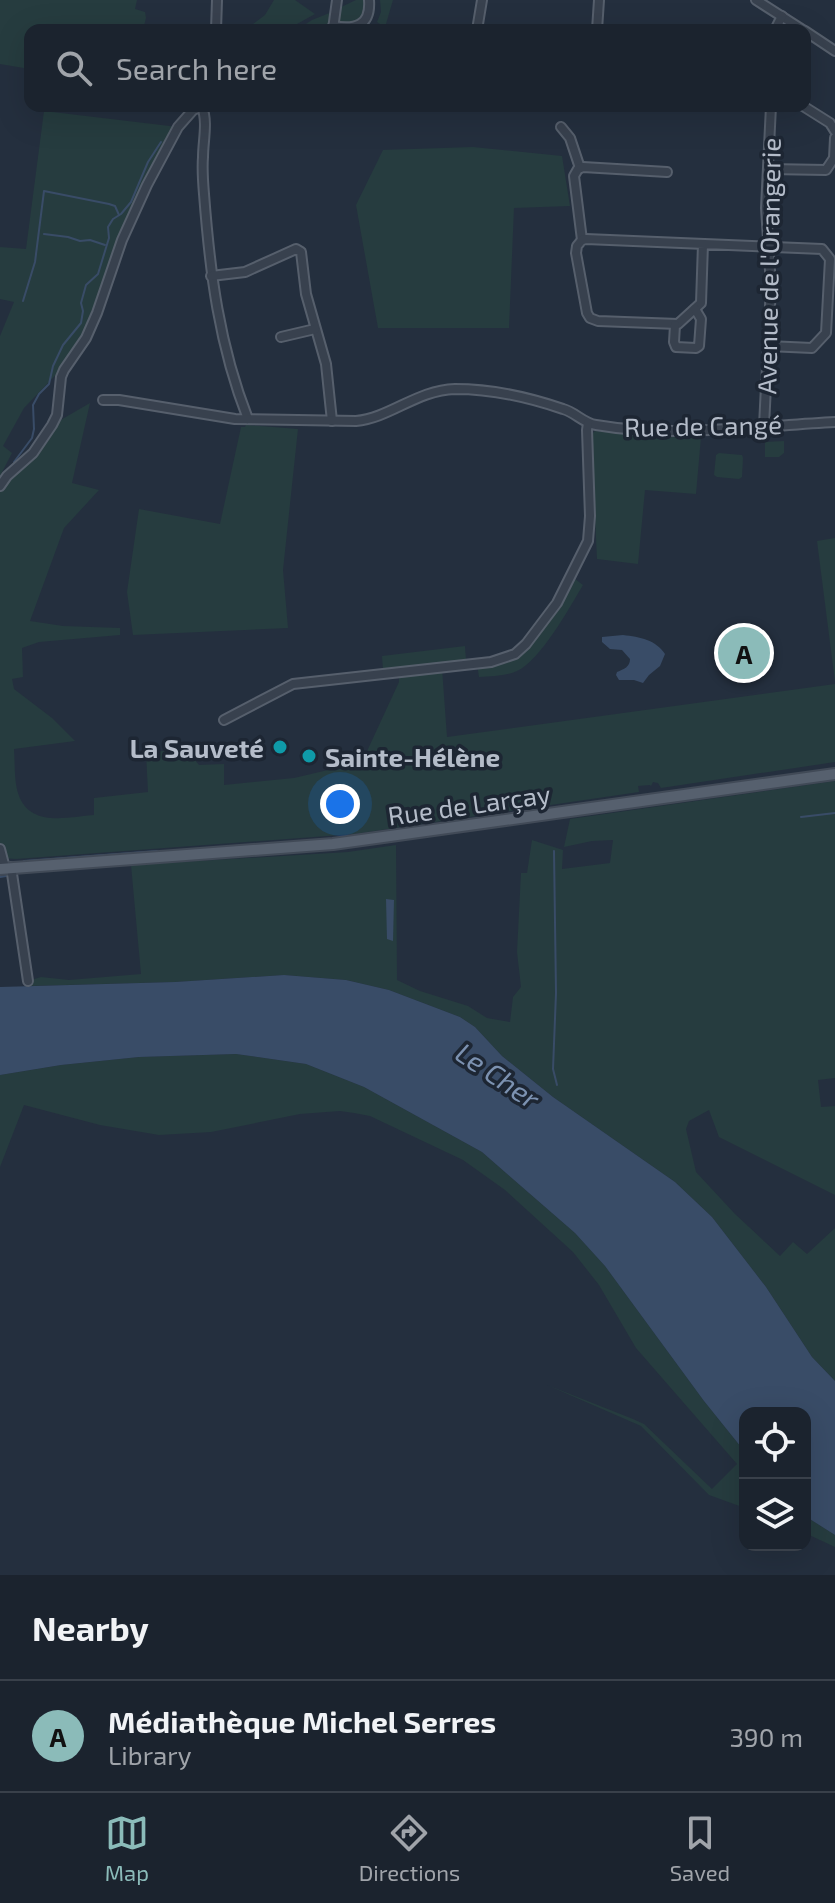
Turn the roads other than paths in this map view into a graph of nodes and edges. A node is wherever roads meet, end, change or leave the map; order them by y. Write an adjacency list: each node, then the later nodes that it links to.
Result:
1 (217, 0): 8 (street)
2 (337, 0): 9 (street)
3 (369, 0): 10 (street)
4 (482, 0): 11 (street)
5 (599, 0): 12 (street)
6 (756, 0): 7 (street)
7 (782, 16): 13 (street); 14 (street)
8 (216, 24)
9 (334, 24)
10 (361, 24)
11 (478, 24)
12 (597, 24)
13 (778, 24)
14 (794, 24)
15 (811, 36): 16 (street)
16 (835, 51)
17 (811, 111): 22 (street)
18 (191, 112): 42 (street)
19 (203, 112): 30 (street)
20 (771, 112): 25 (street, Avenue de l'Orangerie)
21 (561, 127): 24 (street)
22 (835, 131)
23 (835, 138): 25 (street)
24 (580, 168): 26 (street); 27 (street)
25 (769, 169): 29 (street, Avenue de l'Orangerie)
26 (667, 172)
27 (584, 239): 28 (street); 32 (street)
28 (703, 244): 29 (street); 31 (street)
29 (769, 247): 35 (street, Avenue de l'Orangerie); 35 (street)
30 (211, 276): 33 (street); 37 (street)
31 (695, 309): 32 (street); 32 (street)
32 (675, 325)
33 (315, 329): 34 (street); 38 (street)
34 (281, 337)
35 (768, 346): 41 (street, Avenue de l'Orangerie)
36 (103, 400): 37 (street, Rue de Cangé)
37 (248, 419): 38 (street, Rue de Cangé)
38 (332, 421): 40 (street, Rue de Cangé)
39 (835, 422): 41 (street, Rue de Cangé)
40 (588, 423): 41 (street, Rue de Cangé); 43 (street)
41 (764, 426)
42 (0, 486)
43 (224, 720)
44 (835, 774): 46 (main road, Rue de Larçay)
45 (0, 849): 46 (street)
46 (5, 868): 47 (street)
47 (28, 981)

